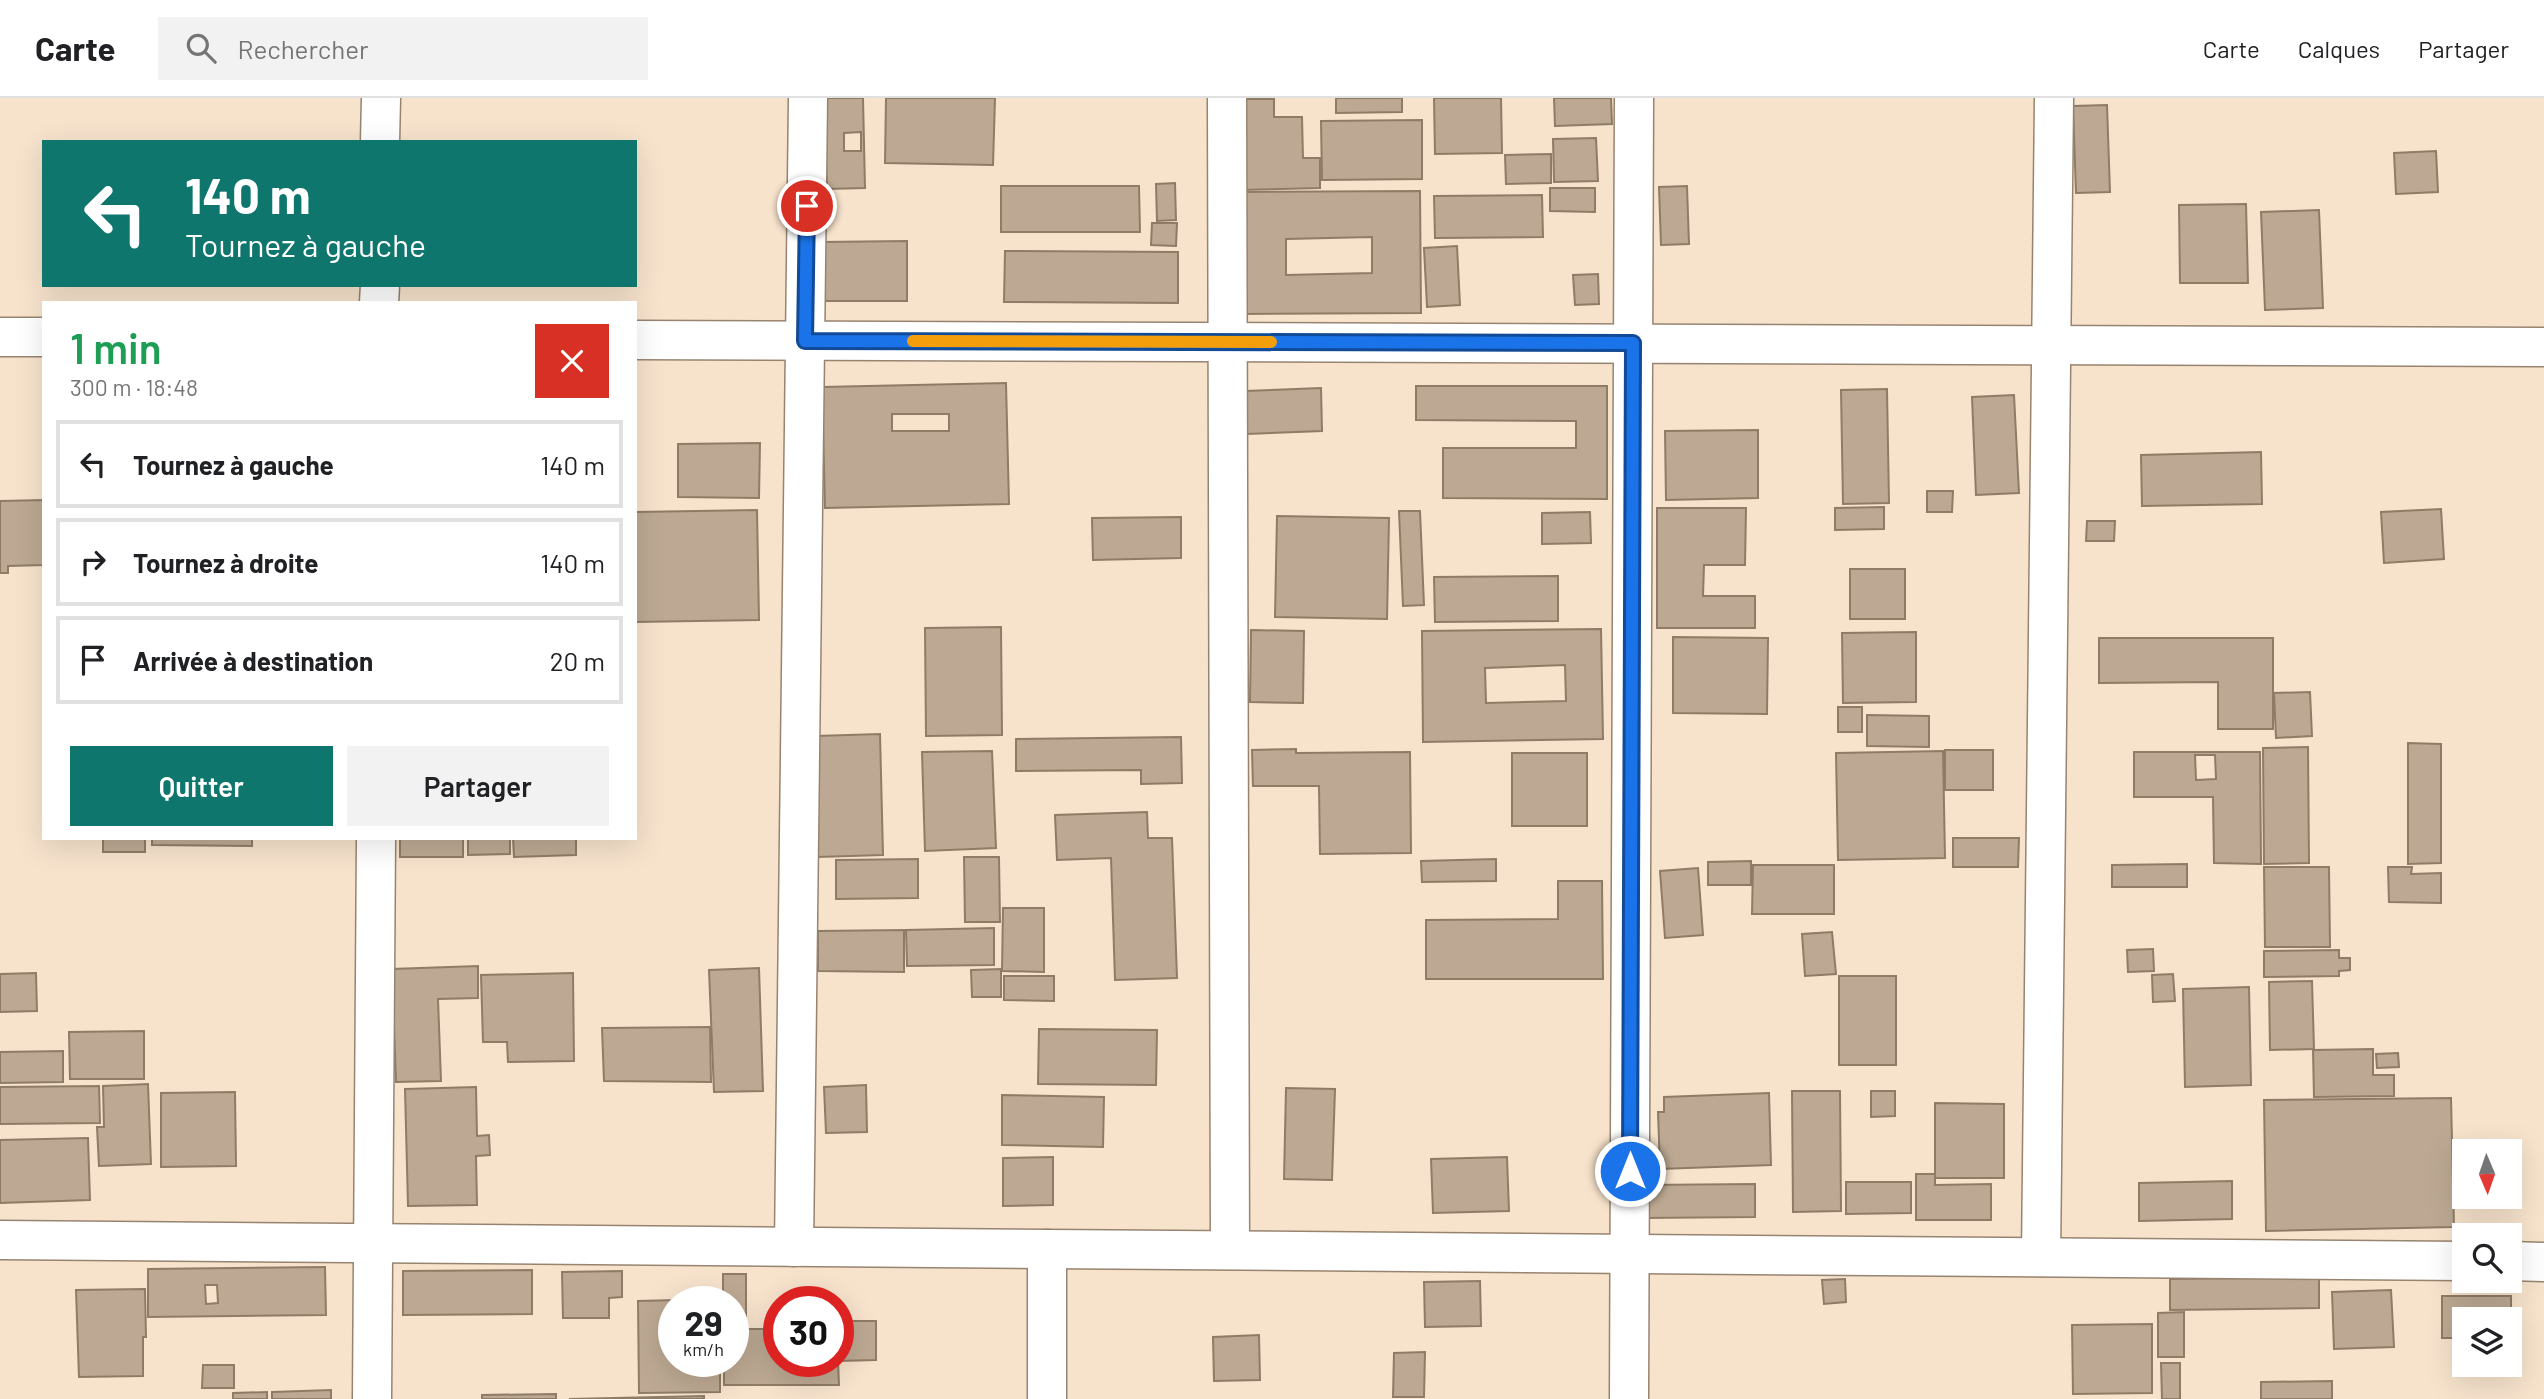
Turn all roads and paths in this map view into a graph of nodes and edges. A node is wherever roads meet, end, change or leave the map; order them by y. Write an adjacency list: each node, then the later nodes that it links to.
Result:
1 (381, 98): 6 (street)
2 (808, 98): 10 (street)
3 (1227, 98): 11 (street)
4 (1634, 98): 12 (street)
5 (2054, 98): 13 (street)
6 (380, 140)
7 (0, 337): 8 (street)
8 (42, 337)
9 (637, 340): 10 (street)
10 (805, 341): 11 (street); 18 (street)
11 (1228, 342): 12 (street); 20 (street)
12 (1633, 343): 13 (street); 21 (street)
13 (2051, 345): 14 (street); 22 (street)
14 (2544, 347)
15 (376, 840): 17 (street)
16 (0, 1240): 17 (street)
17 (373, 1243): 18 (street); 26 (street)
18 (794, 1247): 19 (street)
19 (1047, 1249): 20 (street); 27 (street)
20 (1230, 1250): 21 (street)
21 (1629, 1254): 22 (street); 28 (street)
22 (2041, 1257): 23 (street)
23 (2452, 1261)
24 (2522, 1261): 25 (street)
25 (2544, 1262)
26 (372, 1399)
27 (1046, 1399)
28 (1629, 1399)

